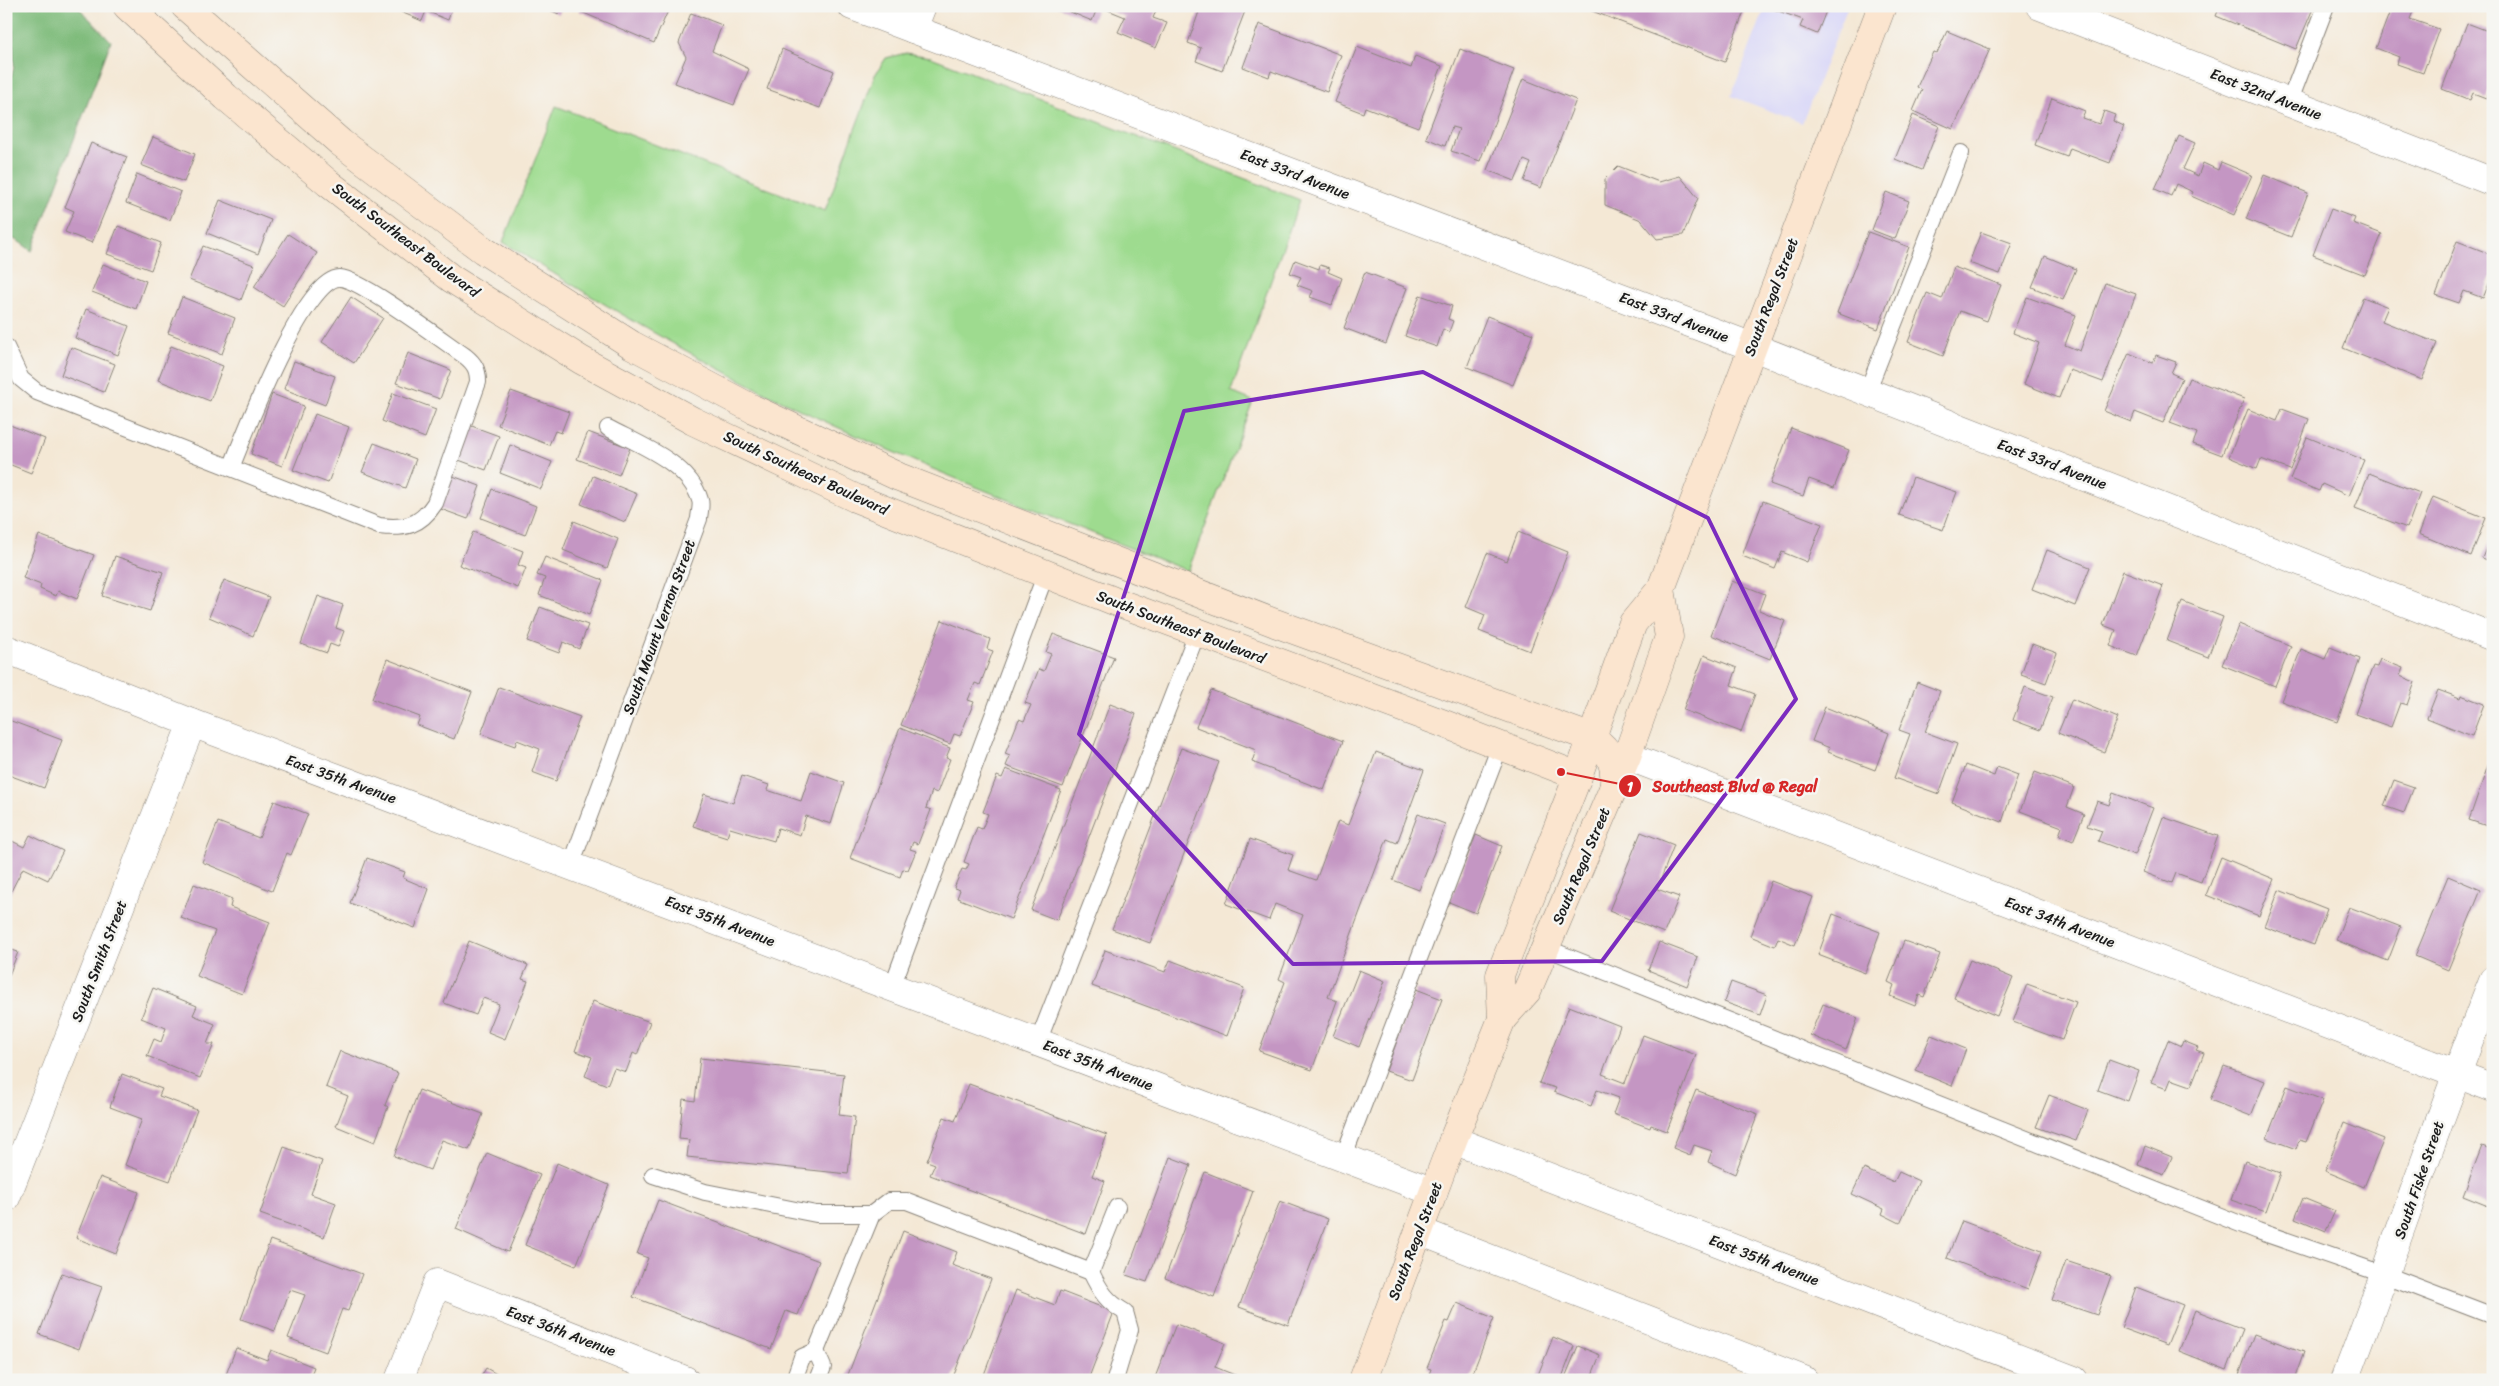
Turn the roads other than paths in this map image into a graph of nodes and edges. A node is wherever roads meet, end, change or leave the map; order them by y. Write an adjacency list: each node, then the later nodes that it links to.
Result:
1 (127, 6): 16 (main road, South Southeast Boulevard)
2 (185, 6): 22 (main road)
3 (852, 6): 7 (street, East 33rd Avenue)
4 (1882, 6): 12 (main road, South Regal Street)
5 (2040, 6): 8 (street, East 32nd Avenue)
6 (2326, 6): 8 (lane)
7 (918, 18): 12 (street, East 33rd Avenue)
8 (2289, 103): 10 (street, East 32nd Avenue)
9 (1961, 153): 13 (lane)
10 (2493, 182)
11 (6, 347): 15 (lane)
12 (1752, 347): 13 (street, East 33rd Avenue); 17 (main road, South Regal Street)
13 (1867, 392): 19 (street, East 33rd Avenue)
14 (608, 428): 26 (lane, South Mount Vernon Street)
15 (231, 468): 15 (lane)
16 (1046, 573): 18 (main road, South Southeast Boulevard); 29 (lane)
17 (1662, 589): 22 (main road, South Regal Street); 24 (main road, South Regal Street)
18 (1197, 633): 23 (main road, South Southeast Boulevard); 31 (lane)
19 (2493, 637)
20 (6, 649): 21 (street, East 35th Avenue)
21 (192, 724): 26 (street, East 35th Avenue); 38 (street, South Smith Street)
22 (1592, 738): 24 (main road); 25 (main road, South Regal Street)
23 (1500, 746): 25 (main road, South Southeast Boulevard); 35 (lane)
24 (1619, 756): 25 (main road); 27 (main road, South Regal Street); 32 (street, East 34th Avenue)
25 (1578, 776): 30 (main road, South Regal Street)
26 (570, 865): 29 (street, East 35th Avenue)
27 (1546, 948): 30 (main road, South Regal Street); 43 (lane)
28 (2493, 980): 32 (street, South Fiske Street)
29 (892, 987): 31 (street, East 35th Avenue)
30 (1502, 1019): 34 (main road, South Regal Street)
31 (1038, 1042): 35 (street, East 35th Avenue)
32 (2456, 1073): 33 (street, East 34th Avenue); 43 (street, South Fiske Street)
33 (2493, 1088)
34 (1453, 1140): 37 (main road, South Regal Street); 53 (street, East 35th Avenue)
35 (1343, 1158): 37 (street, East 35th Avenue)
36 (653, 1176): 40 (lane)
37 (1434, 1192): 41 (main road, South Regal Street)
38 (6, 1198)
39 (1117, 1207): 42 (lane)
40 (872, 1214): 42 (lane); 45 (lane)
41 (1419, 1231): 51 (main road, South Regal Street); 52 (street)
42 (1091, 1272): 50 (lane)
43 (2386, 1275): 44 (lane); 54 (street, South Fiske Street)
44 (2493, 1316)
45 (816, 1351): 48 (lane); 49 (lane)
46 (400, 1380): 47 (street, East 36th Avenue)
47 (685, 1380)
48 (794, 1380)
49 (818, 1380)
50 (1115, 1380)
51 (1363, 1380)
52 (1804, 1380)
53 (2074, 1380)
54 (2345, 1380)

